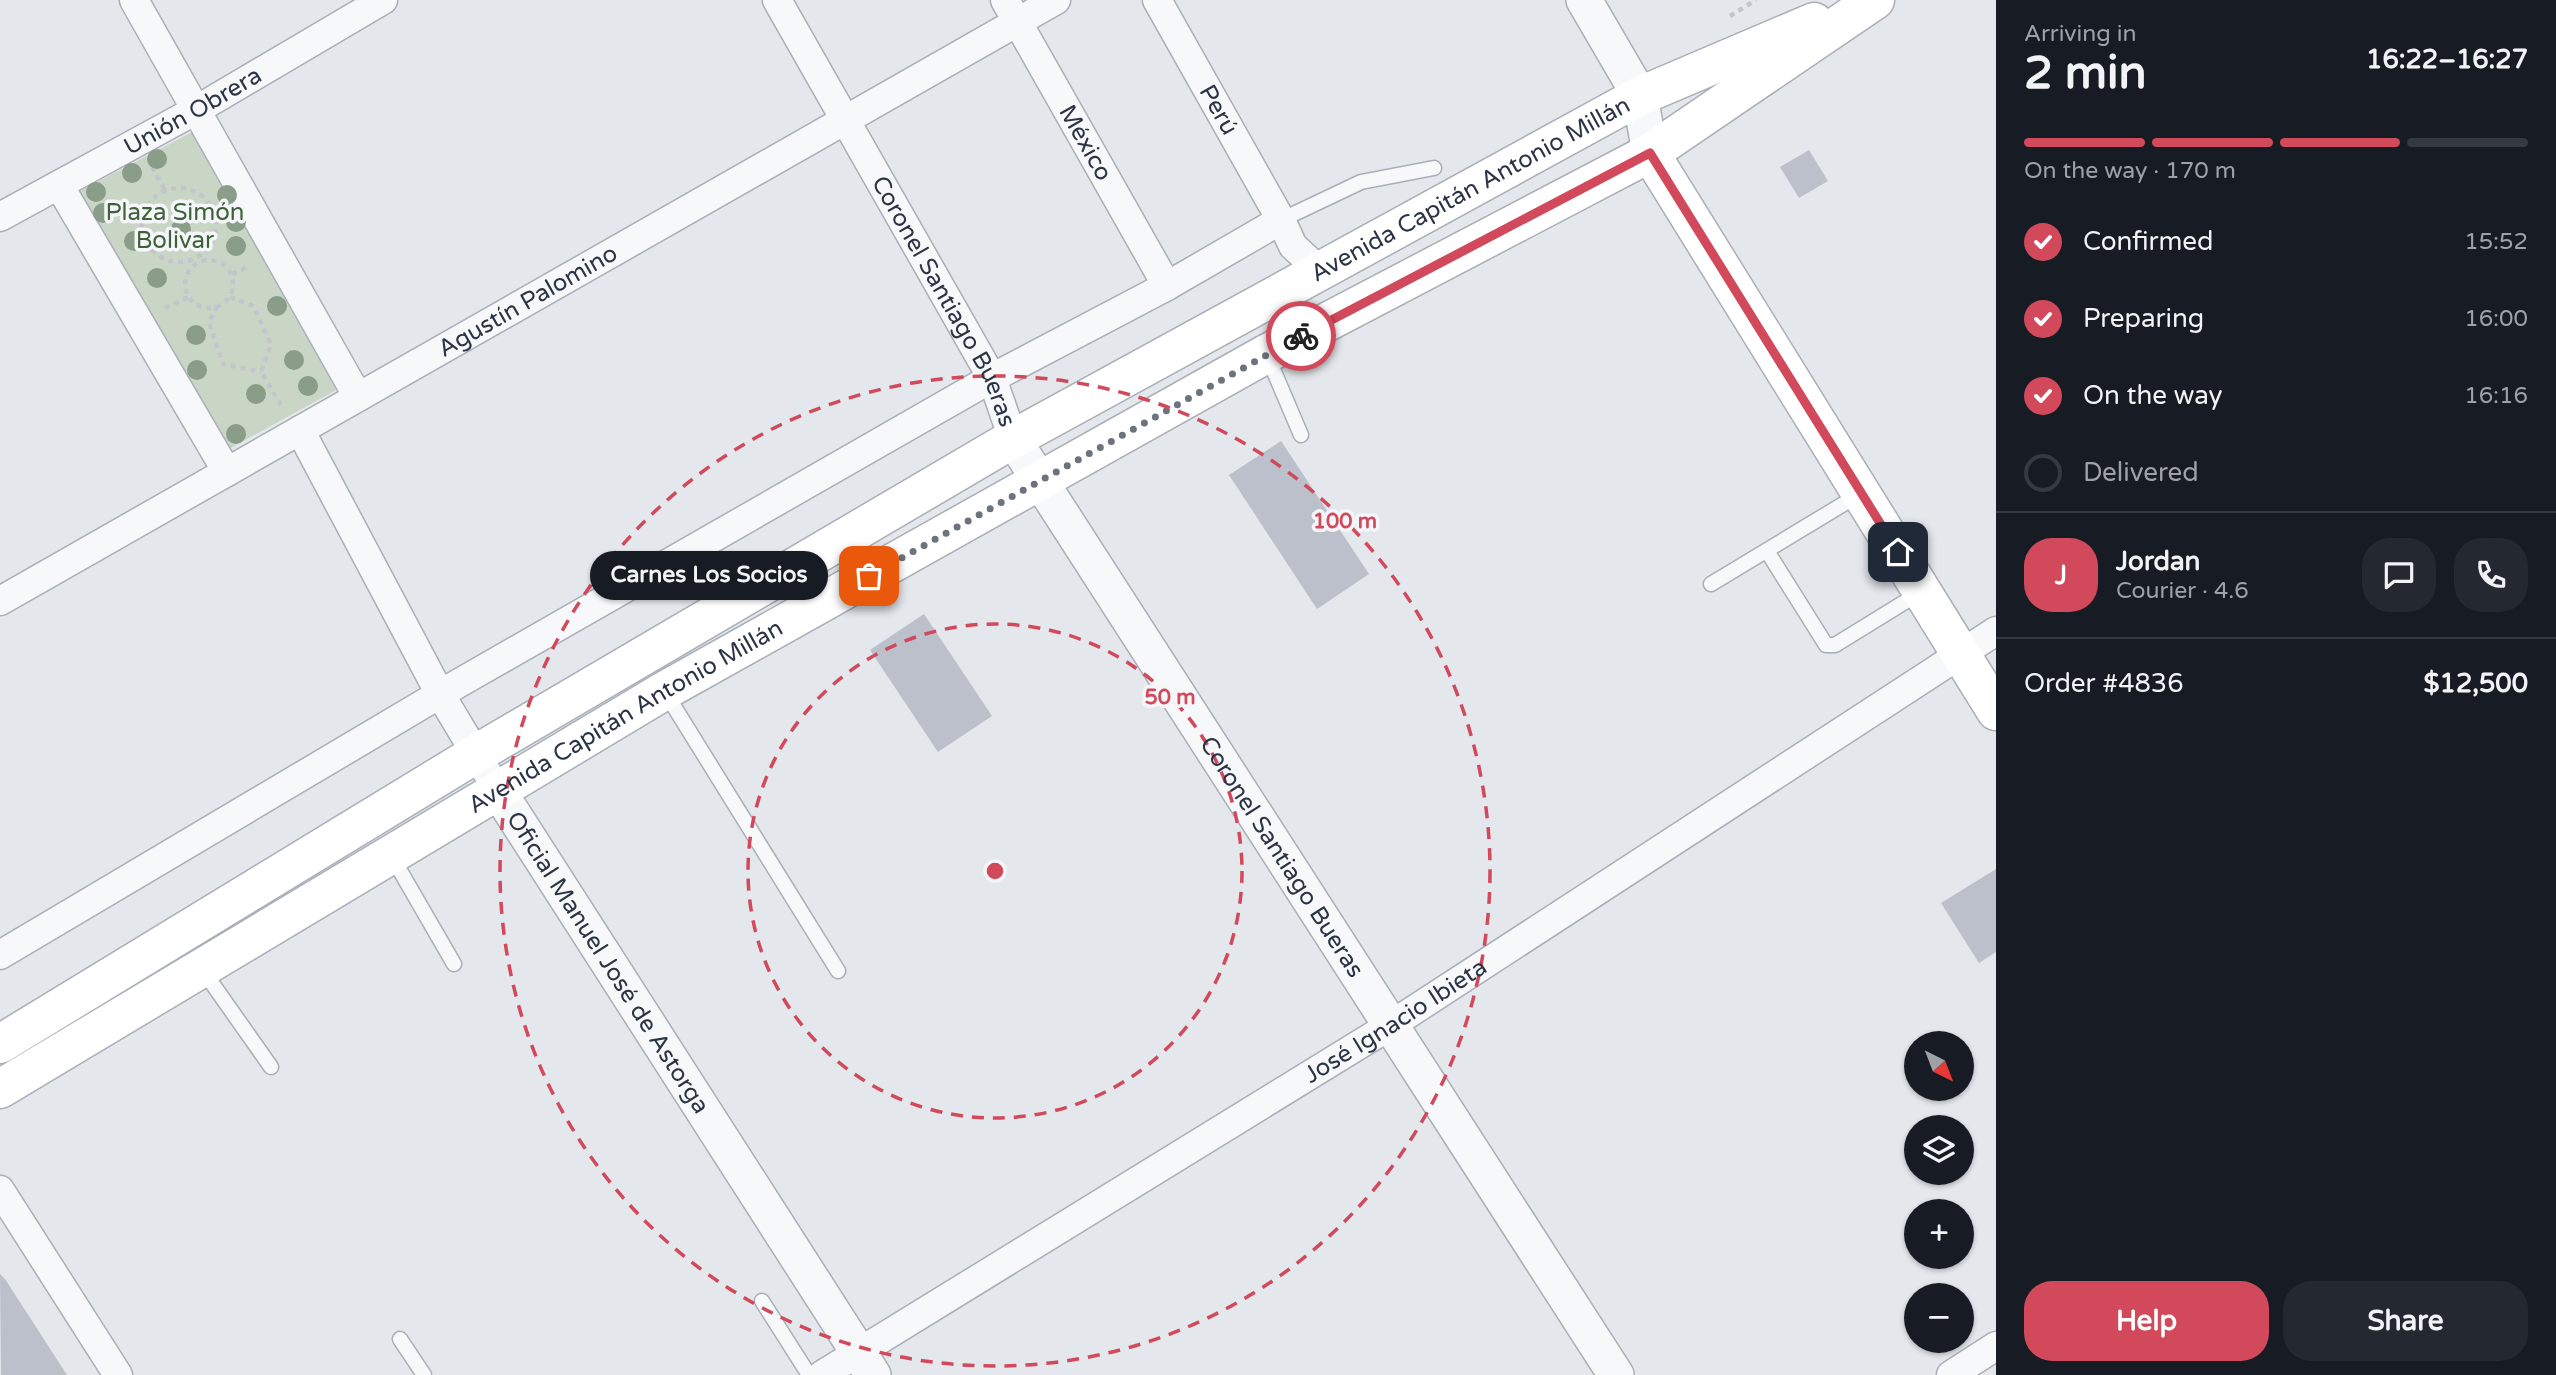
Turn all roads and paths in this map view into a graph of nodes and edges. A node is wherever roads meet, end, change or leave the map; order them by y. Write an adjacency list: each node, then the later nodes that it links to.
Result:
1 (134, 0): 11 (street)
2 (383, 0): 11 (street, Unión Obrera)
3 (777, 0): 12 (street, Coronel Santiago Bueras)
4 (1056, 0): 9 (street, Agustín Palomino)
5 (1157, 0): 19 (street, Perú)
6 (1584, 0): 10 (street)
7 (1869, 0): 10 (main road, Avenida Capitán Antonio Millán)
8 (1875, 0): 13 (main road, Avenida Capitán Antonio Millán)
9 (1011, 11): 12 (street, Agustín Palomino); 22 (street, México)
10 (1640, 96): 13 (street); 21 (main road, Avenida Capitán Antonio Millán)
11 (198, 109): 16 (street, Unión Obrera); 30 (street)
12 (845, 119): 29 (street, Coronel Santiago Bueras); 30 (street, Agustín Palomino)
13 (1650, 153): 27 (main road, Avenida Capitán Antonio Millán); 36 (main road)
14 (146, 156): 17 (path)
15 (1434, 168): 19 (lane, Avenida Capitán Antonio Millán)
16 (59, 185): 18 (street, Unión Obrera); 34 (street)
17 (165, 190): 20 (path); 20 (path)
18 (0, 217)
19 (1281, 220): 21 (street, Perú); 22 (street, Avenida Capitán Antonio Millán)
20 (197, 260): 23 (path); 24 (path)
21 (1320, 271): 33 (main road, Avenida Capitán Antonio Millán)
22 (1167, 286): 29 (street, Avenida Capitán Antonio Millán)
23 (230, 296): 25 (path); 28 (path)
24 (189, 297): 25 (path); 26 (path)
25 (217, 306): 28 (path)
26 (159, 311)
27 (1266, 354): 32 (lane); 35 (main road, Avenida Capitán Antonio Millán)
28 (261, 372): 31 (path)
29 (992, 377): 33 (street, Coronel Santiago Bueras); 44 (street, Avenida Capitán Antonio Millán)
30 (358, 397): 31 (street, Agustín Palomino)
31 (294, 424): 34 (street, Agustín Palomino); 44 (street, Oficial Manuel José de Astorga)
32 (1301, 435)
33 (1013, 439): 35 (street, Coronel Santiago Bueras); 46 (main road, Avenida Capitán Antonio Millán)
34 (227, 472): 40 (street, Agustín Palomino)
35 (1040, 481): 43 (main road, Avenida Capitán Antonio Millán); 53 (street, Coronel Santiago Bueras)
36 (1861, 493): 37 (lane); 39 (main road)
37 (1767, 551): 38 (lane); 39 (lane)
38 (1711, 584)
39 (1922, 591): 42 (main road)
40 (0, 601)
41 (1996, 631): 42 (street, José Ignacio Ibieta)
42 (1961, 654): 45 (main road); 53 (street, José Ignacio Ibieta)
43 (664, 691): 47 (main road, Avenida Capitán Antonio Millán); 52 (lane)
44 (440, 694): 46 (street, Oficial Manuel José de Astorga); 49 (street, Avenida Capitán Antonio Millán)
45 (1996, 711)
46 (476, 754): 47 (street, Oficial Manuel José de Astorga); 54 (main road, Avenida Capitán Antonio Millán)
47 (497, 789): 48 (main road, Avenida Capitán Antonio Millán); 61 (street, Oficial Manuel José de Astorga)
48 (391, 854): 50 (lane); 51 (main road, Avenida Capitán Antonio Millán)
49 (0, 955)
50 (454, 964)
51 (201, 967): 55 (lane); 56 (main road, Avenida Capitán Antonio Millán)
52 (838, 971)
53 (1391, 1025): 61 (street, José Ignacio Ibieta); 66 (street, Coronel Santiago Bueras)
54 (0, 1044)
55 (271, 1067)
56 (0, 1089)
57 (0, 1190): 62 (street)
58 (762, 1301): 64 (lane)
59 (400, 1339): 63 (lane)
60 (1996, 1346): 67 (street)
61 (865, 1364): 65 (street, José Ignacio Ibieta)
62 (118, 1375)
63 (424, 1375)
64 (809, 1375)
65 (822, 1375)
66 (1616, 1375)
67 (1951, 1375)

